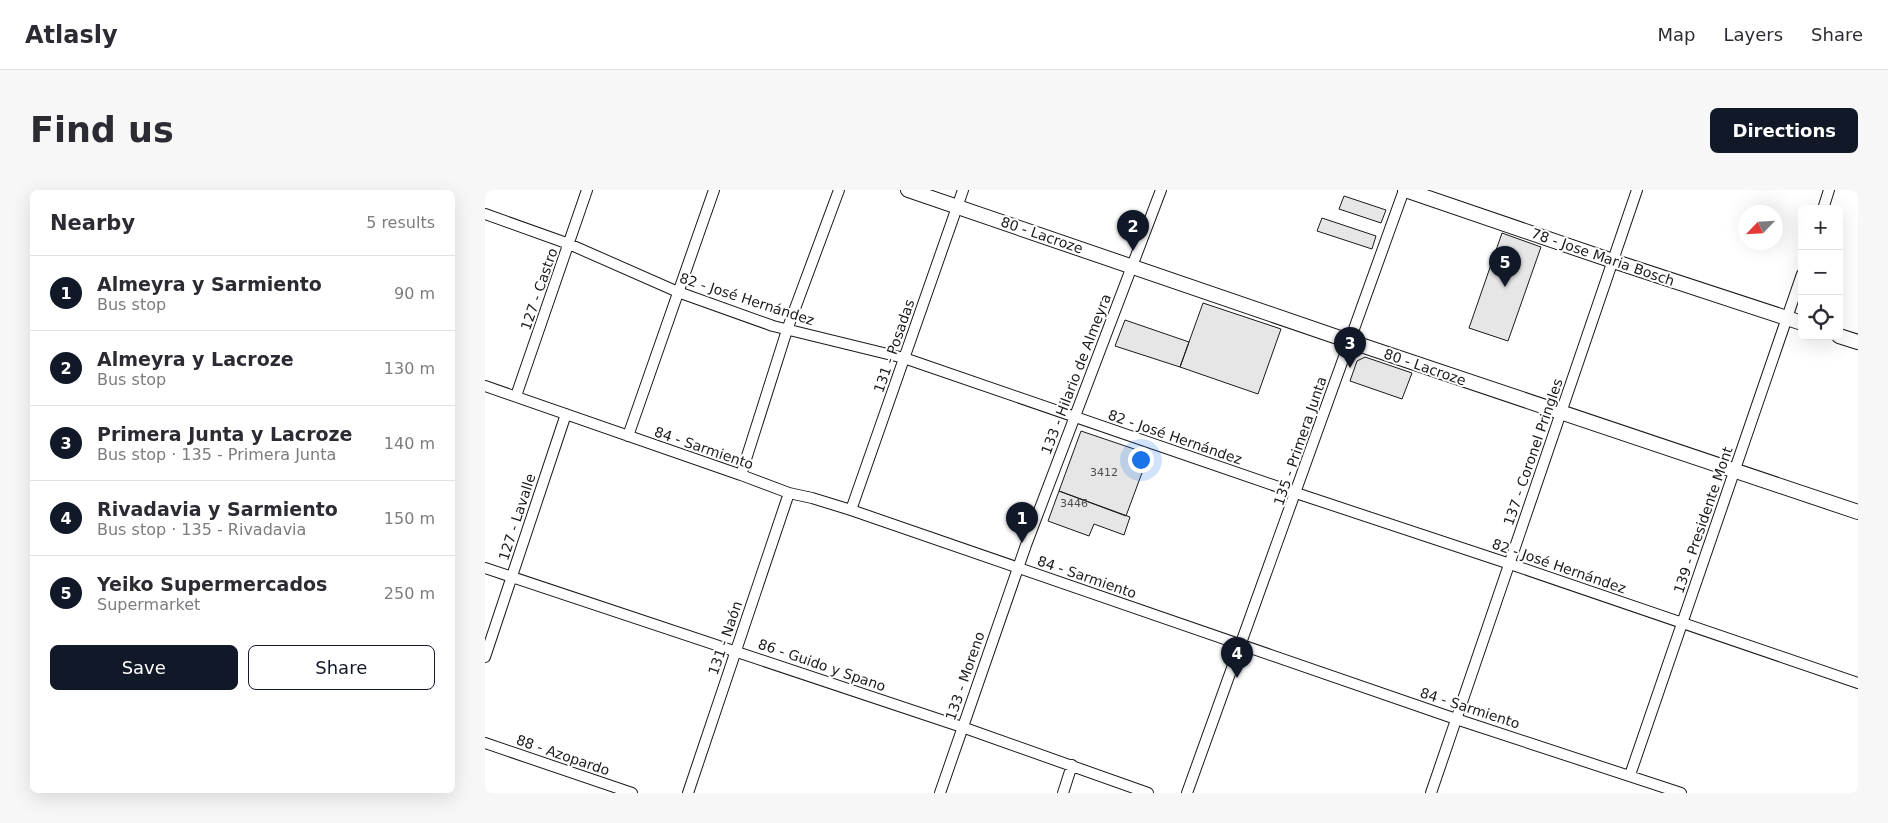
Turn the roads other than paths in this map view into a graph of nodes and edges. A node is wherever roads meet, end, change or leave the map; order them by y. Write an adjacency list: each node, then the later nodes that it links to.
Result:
1 (587, 190): 13 (street, 127 - Castro)
2 (714, 190): 17 (street)
3 (839, 190): 20 (street)
4 (908, 190): 11 (street, 80 - Lacroze)
5 (963, 190): 11 (street, 131 - Posadas)
6 (1161, 190): 15 (street, 133 - Hilario de Almeyra)
7 (1405, 190): 14 (street, 78 - Jose Maria Bosch); 22 (street, 135 - Primera Junta)
8 (1637, 190): 14 (street, 137 - Coronel Pringles)
9 (1829, 190): 10 (street)
10 (1824, 205)
11 (957, 206): 15 (street, 80 - Lacroze); 24 (street, 131 - Posadas)
12 (485, 214): 13 (street, 82 - José Hernández)
13 (569, 244): 17 (street, 82 - José Hernández); 26 (street, 127 - Castro)
14 (1613, 261): 18 (street, 78 - Jose Maria Bosch); 27 (street, 137 - Coronel Pringles)
15 (1131, 266): 22 (street, 80 - Lacroze); 29 (street, 133 - Hilario de Almeyra)
16 (1798, 286): 18 (street, 139 - Presidente Mont)
17 (678, 292): 20 (street, 82 - José Hernández); 30 (street)
18 (1787, 318): 19 (street, 78 - Jose Maria Bosch); 31 (street, 139 - Presidente Mont)
19 (1798, 322)
20 (787, 330): 24 (street, 82 - José Hernández); 32 (street)
21 (1843, 337): 23 (street)
22 (1349, 341): 27 (street, 80 - Lacroze); 34 (street, 135 - Primera Junta)
23 (1858, 342)
24 (904, 358): 29 (street, 82 - José Hernández); 35 (street, 131 - Posadas)
25 (485, 386): 26 (street, 84 - Sarmiento)
26 (515, 396): 28 (street, 84 - Sarmiento)
27 (1561, 412): 31 (street, 80 - Lacroze); 37 (street, 137 - Coronel Pringles)
28 (566, 414): 30 (street, 84 - Sarmiento); 40 (street, 127 - Lavalle)
29 (1075, 417): 34 (street, 82 - José Hernández); 39 (street, 133 - Hilario de Almeyra)
30 (628, 436): 32 (street, 84 - Sarmiento)
31 (1735, 470): 36 (street, 80 - Lacroze); 41 (street, 139 - Presidente Mont)
32 (741, 475): 33 (street, 84 - Sarmiento)
33 (789, 493): 35 (street, 84 - Sarmiento); 43 (street, 131 - Naón)
34 (1296, 493): 37 (street, 82 - José Hernández); 42 (street, 135 - Primera Junta)
35 (851, 510): 39 (street, 84 - Sarmiento)
36 (1858, 512)
37 (1510, 564): 41 (street, 82 - José Hernández); 46 (street, 137 - Coronel Pringles)
38 (485, 568): 40 (street, 86 - Guido y Spano)
39 (1018, 568): 42 (street, 84 - Sarmiento); 47 (street, 133 - Moreno)
40 (512, 576): 43 (street, 86 - Guido y Spano); 44 (street, 127 - Lavalle)
41 (1683, 624): 45 (street, 82 - José Hernández); 50 (street, 139 - Presidente Mont)
42 (1241, 644): 46 (street, 84 - Sarmiento); 56 (street, 135 - Primera Junta)
43 (735, 650): 47 (street, 86 - Guido y Spano); 52 (street, 131 - Naón)
44 (485, 657)
45 (1858, 683)
46 (1457, 719): 50 (street, 84 - Sarmiento); 57 (street, 137 - Coronel Pringles)
47 (962, 727): 49 (street, 86 - Guido y Spano); 53 (street, 133 - Moreno)
48 (485, 743): 51 (street, 88 - Azopardo)
49 (1072, 765): 54 (street); 55 (street, 86 - Guido y Spano)
50 (1630, 775): 58 (street, 84 - Sarmiento)
51 (632, 793)
52 (688, 793)
53 (939, 793)
54 (1063, 793)
55 (1148, 793)
56 (1187, 793)
57 (1431, 793)
58 (1681, 793)

